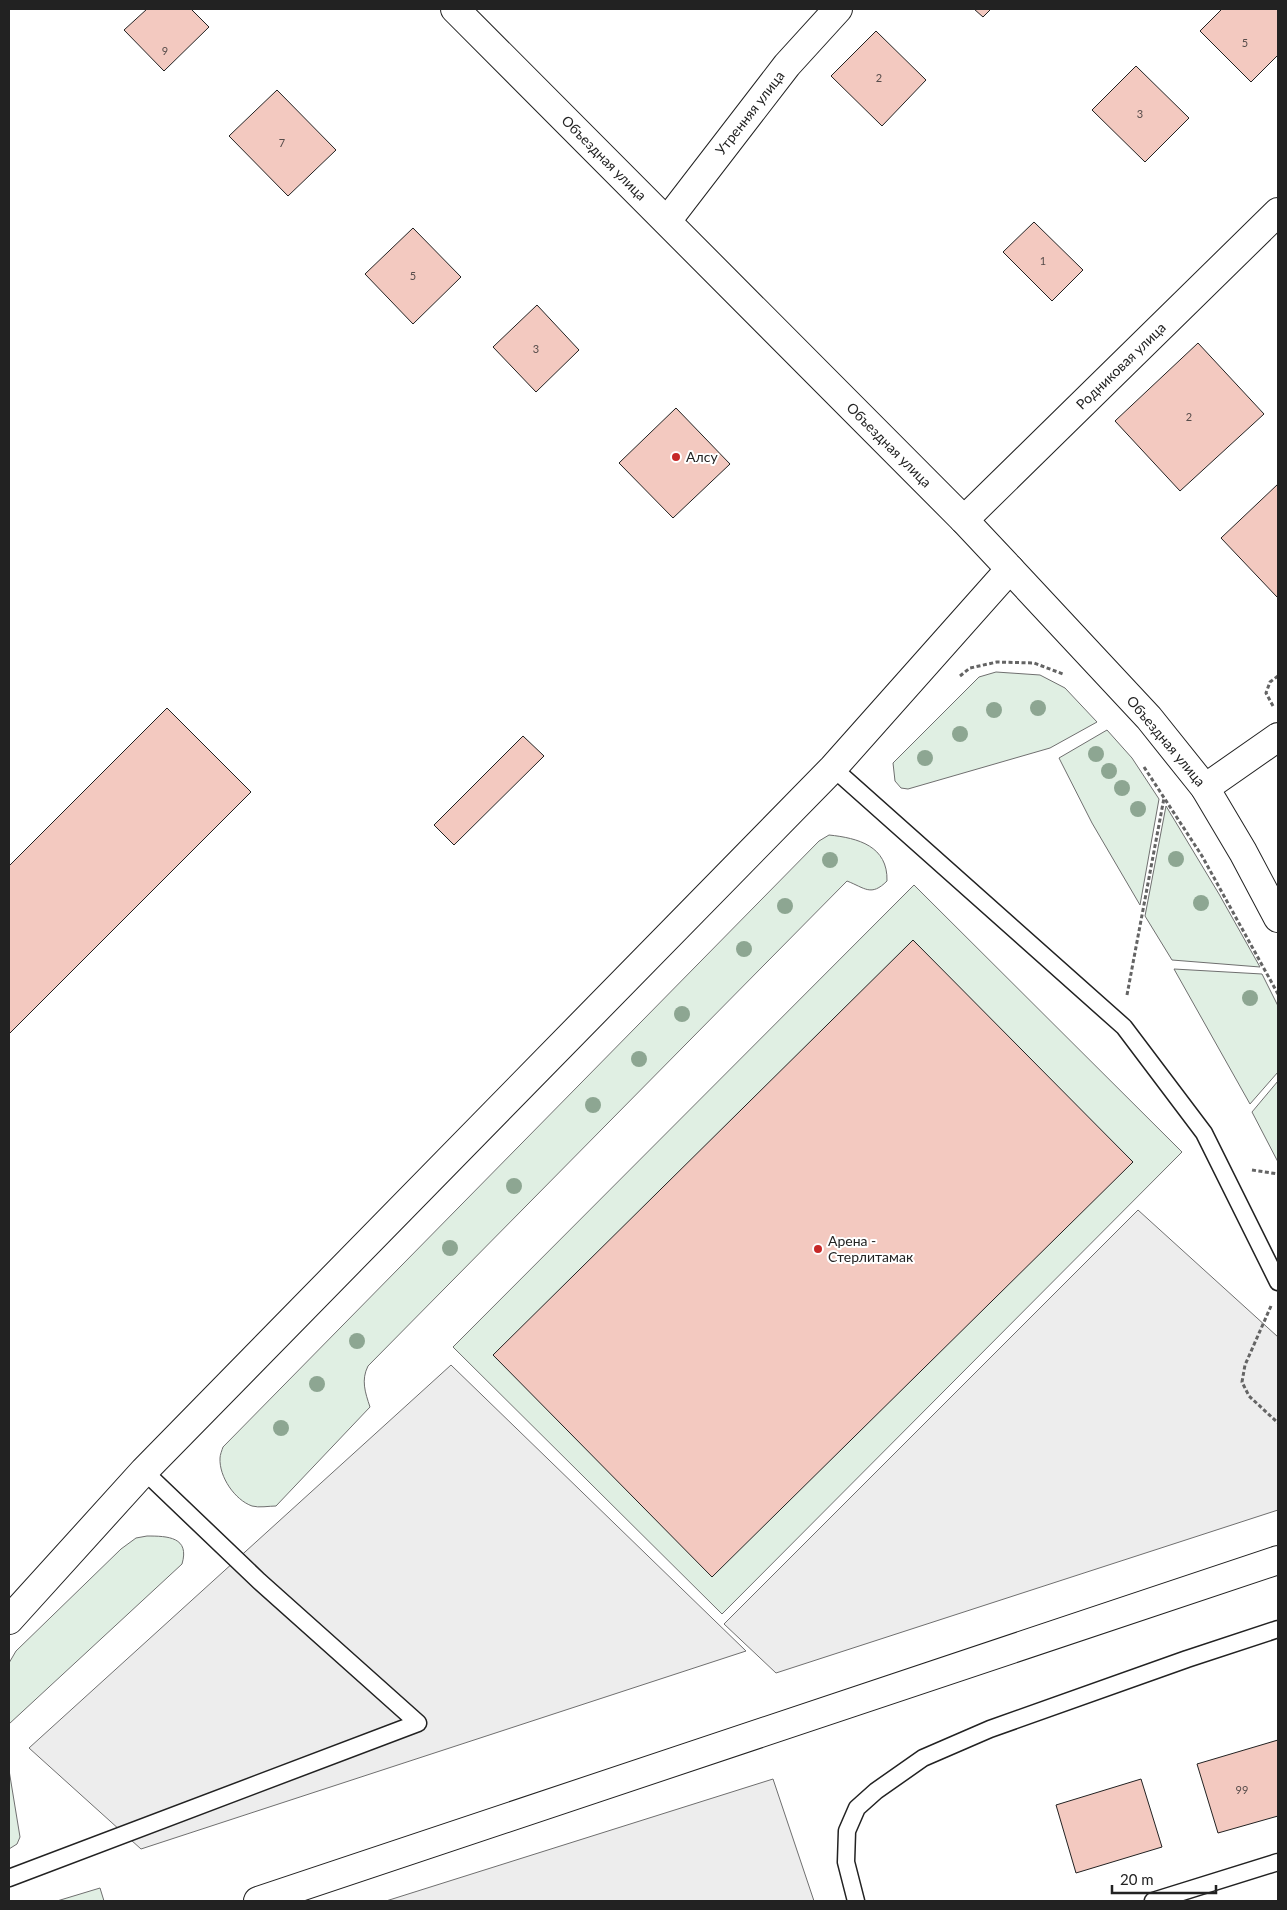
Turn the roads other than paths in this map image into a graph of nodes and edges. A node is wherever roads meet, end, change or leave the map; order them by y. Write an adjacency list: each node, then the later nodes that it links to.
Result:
1 (455, 9): 4 (street, Объездная улица)
2 (838, 9): 4 (street, Утренняя улица)
3 (1278, 212): 5 (street, Родниковая улица)
4 (667, 221): 5 (street, Объездная улица)
5 (964, 520): 6 (street, Объездная улица)
6 (1010, 569): 8 (street); 9 (street, Объездная улица)
7 (1278, 737): 9 (street)
8 (833, 768): 11 (lane); 12 (street)
9 (1205, 788): 10 (street, Объездная улица)
10 (1278, 918)
11 (1276, 1290)
12 (144, 1471): 14 (street); 17 (lane)
13 (1278, 1560): 18 (street)
14 (9, 1620)
15 (1278, 1629): 19 (lane)
16 (1278, 1862): 20 (lane)
17 (9, 1878)
18 (258, 1901)
19 (856, 1901)
20 (1153, 1901)

